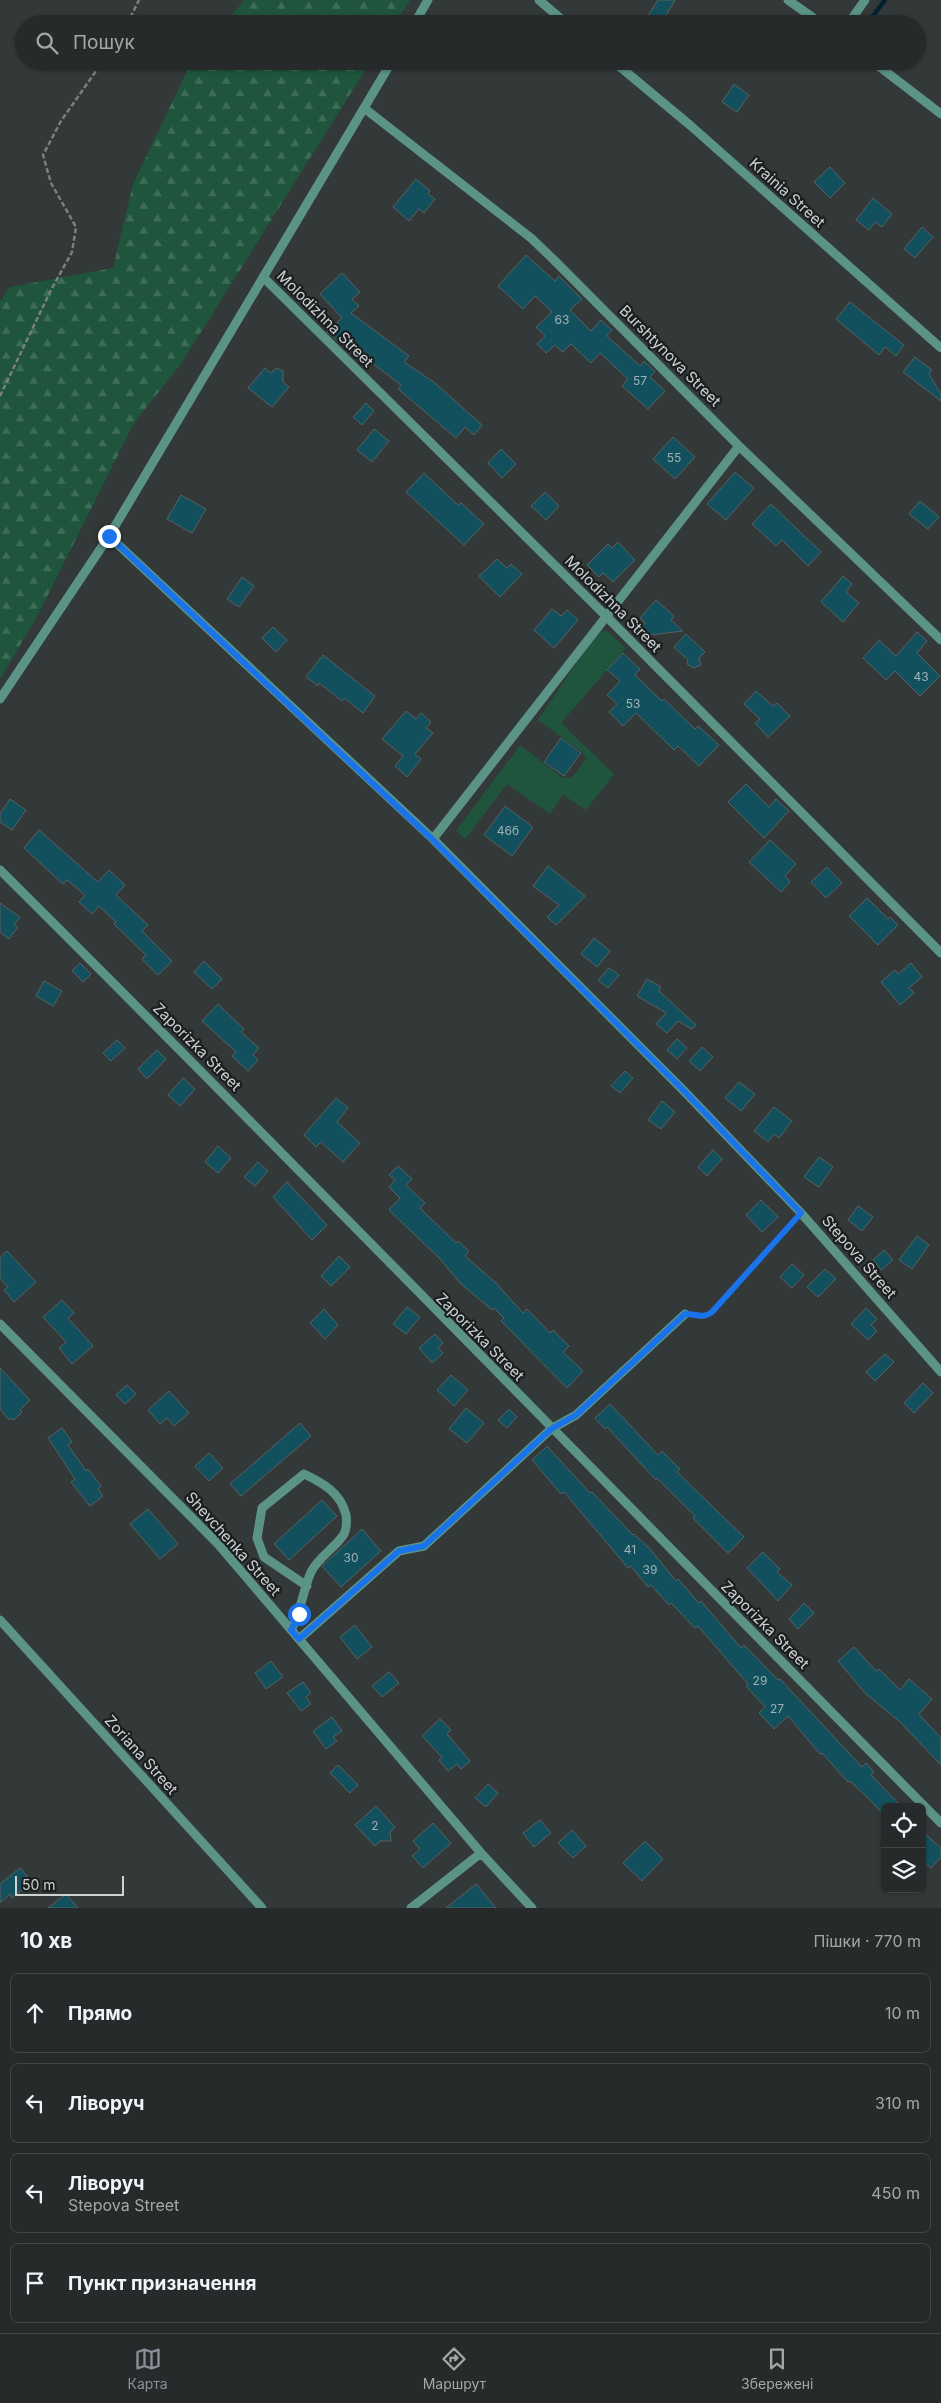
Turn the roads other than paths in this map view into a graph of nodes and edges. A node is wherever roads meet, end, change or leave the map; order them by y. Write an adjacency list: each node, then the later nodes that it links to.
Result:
1 (428, 0): 5 (street)
2 (539, 0): 6 (street)
3 (788, 0): 7 (street)
4 (865, 0): 8 (street)
5 (419, 15)
6 (556, 15)
7 (809, 15)
8 (854, 15)
9 (387, 70): 12 (street)
10 (624, 70): 15 (street, Krainia Street)
11 (884, 70): 13 (street)
12 (364, 108): 14 (street); 16 (street, Burshtynova Street)
13 (941, 114)
14 (263, 277): 17 (street); 18 (street, Molodizhna Street)
15 (941, 348)
16 (739, 446): 18 (street); 19 (street, Burshtynova Street)
17 (109, 536): 20 (street); 21 (street, Stepova Street)
18 (605, 615): 21 (street); 23 (street, Molodizhna Street)
19 (941, 640)
20 (0, 699)
21 (432, 839): 26 (street, Stepova Street)
22 (0, 870): 27 (street, Zaporizka Street)
23 (941, 953)
24 (685, 1314): 27 (street)
25 (0, 1324): 30 (street, Shevchenka Street)
26 (941, 1372)
27 (551, 1429): 31 (street); 32 (street, Zaporizka Street)
28 (307, 1586): 28 (street); 30 (street)
29 (0, 1620): 34 (street, Zoriana Street)
30 (291, 1630): 31 (street, Shevchenka Street)
31 (299, 1639): 33 (street, Shevchenka Street)
32 (941, 1823)
33 (481, 1853): 35 (street); 36 (street, Shevchenka Street)
34 (262, 1908)
35 (411, 1908)
36 (532, 1908)

